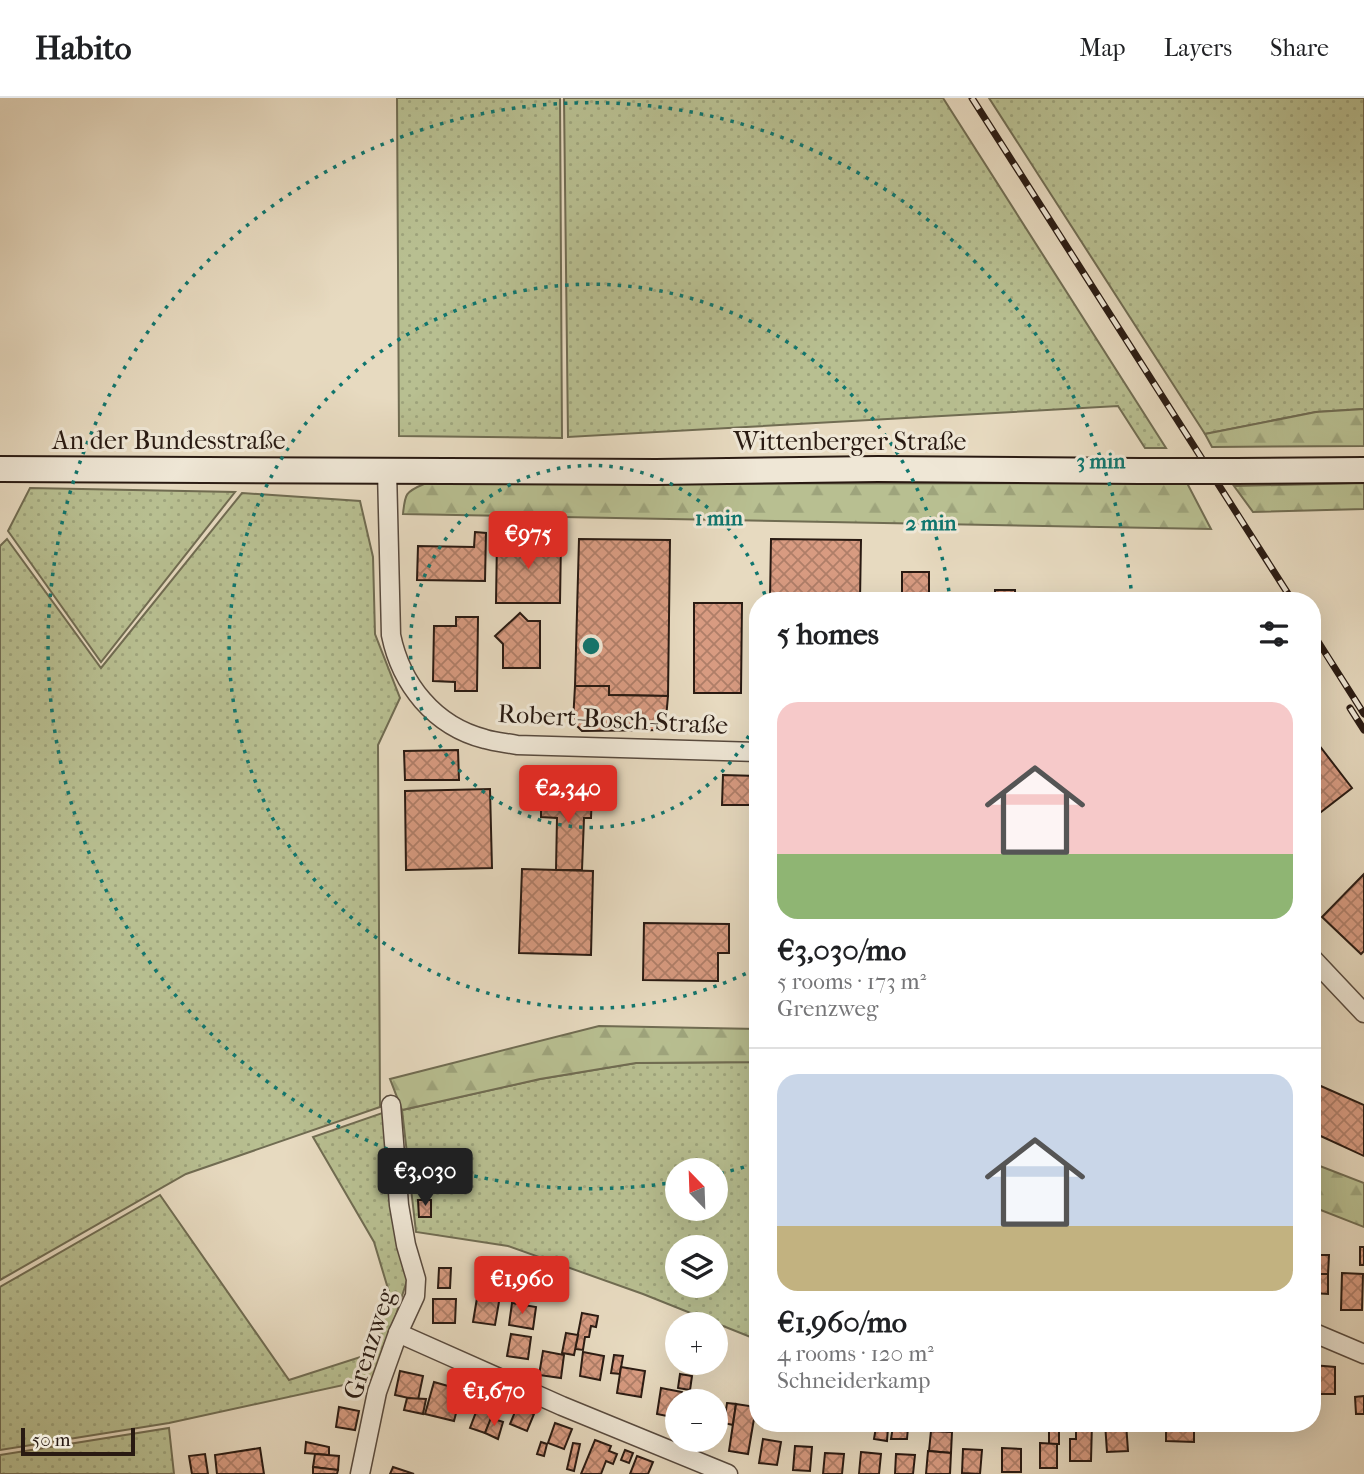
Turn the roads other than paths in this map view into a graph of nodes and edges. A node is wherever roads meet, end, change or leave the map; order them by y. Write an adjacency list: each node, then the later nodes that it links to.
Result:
1 (0, 470): 2 (main road, An der Bundesstraße)
2 (337, 470): 3 (main road, Wittenberger Straße)
3 (387, 470): 4 (main road, Wittenberger Straße, bridge); 5 (street, Robert-Bosch-Straße)
4 (1364, 470)
5 (749, 752)
6 (1321, 968): 7 (street)
7 (1364, 1013)
8 (391, 1105): 9 (street, Grenzweg)
9 (398, 1333): 12 (street, Grenzweg); 13 (street)
10 (1321, 1336): 11 (street)
11 (1364, 1354)
12 (360, 1474)
13 (728, 1474)

